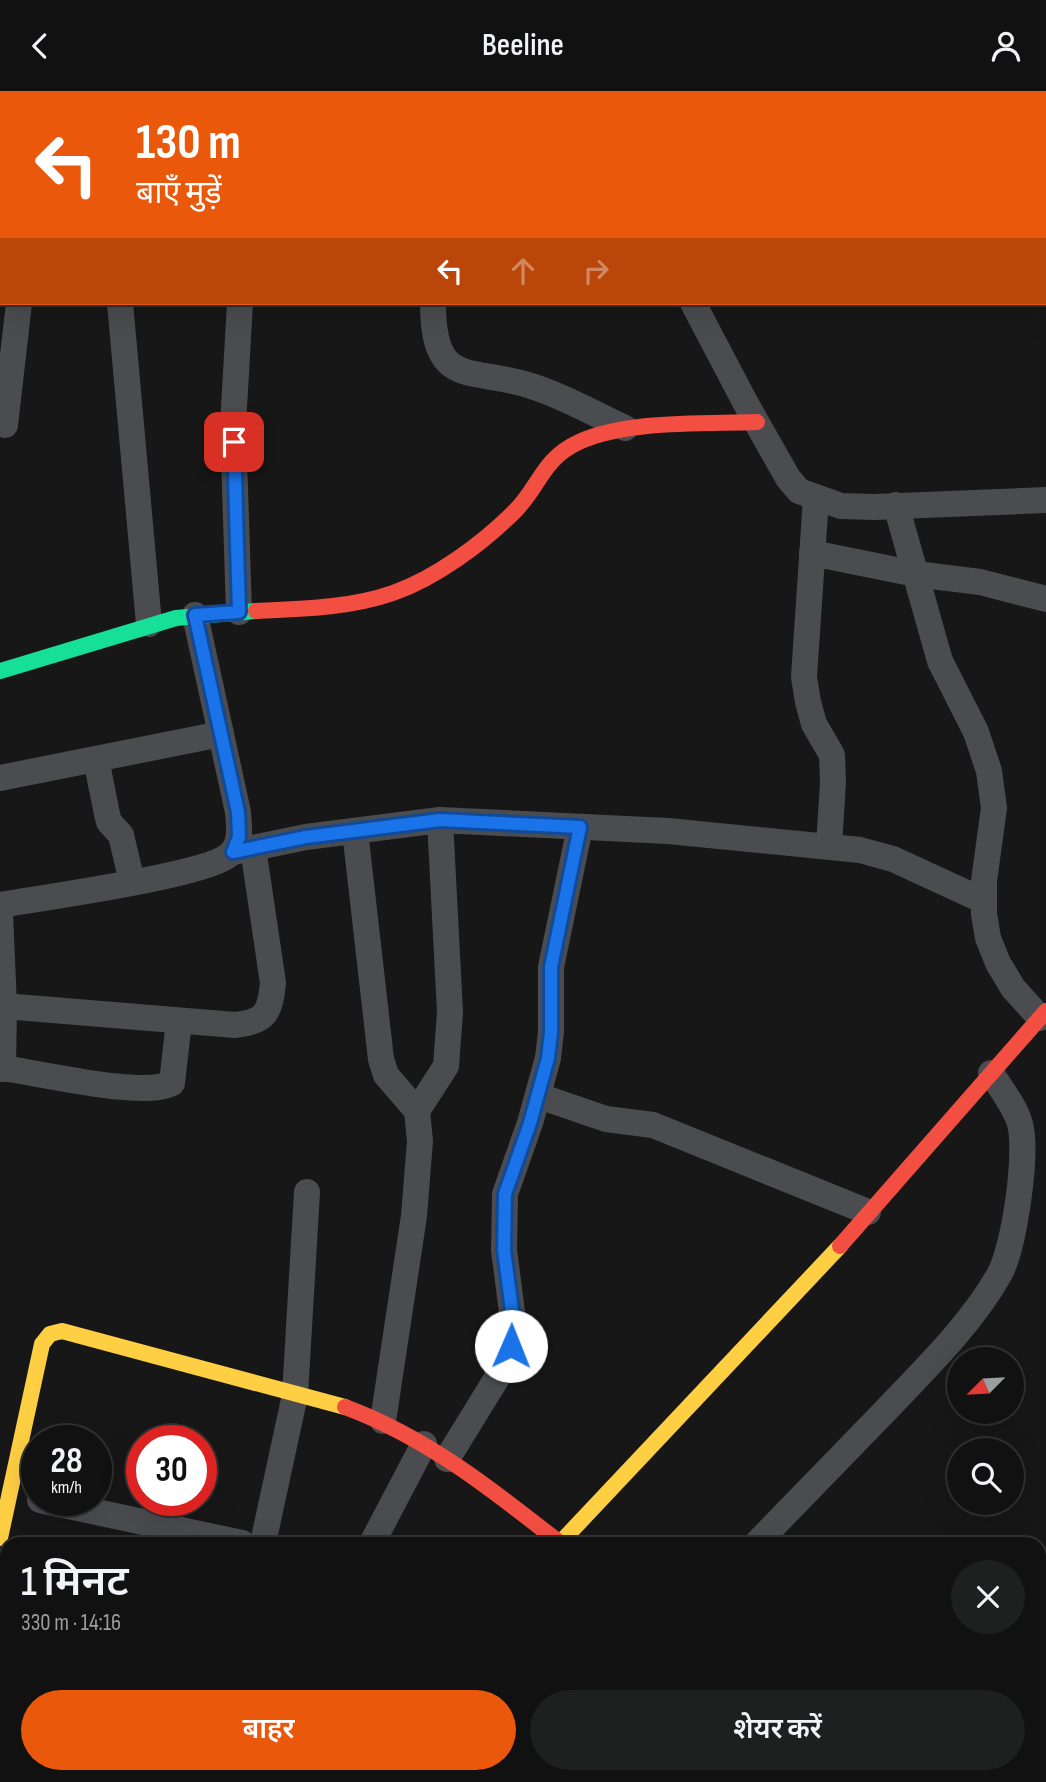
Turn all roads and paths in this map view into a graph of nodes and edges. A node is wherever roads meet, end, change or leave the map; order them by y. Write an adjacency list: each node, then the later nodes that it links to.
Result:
1 (19, 305): 7 (street)
2 (120, 305): 17 (street)
3 (240, 305): 15 (street)
4 (433, 305): 8 (street)
5 (694, 305): 6 (street)
6 (757, 422): 8 (street); 9 (street)
7 (5, 425)
8 (625, 428): 15 (street)
9 (816, 498): 11 (street); 12 (street)
10 (1046, 501): 11 (street)
11 (896, 505): 13 (street)
12 (812, 553): 13 (street); 25 (street)
13 (916, 574): 14 (street); 28 (street)
14 (1046, 599)
15 (239, 612): 16 (street)
16 (195, 615): 17 (street); 19 (street)
17 (149, 624): 18 (street)
18 (0, 671)
19 (221, 734): 20 (street); 26 (street)
20 (96, 759): 21 (street); 27 (street)
21 (0, 778)
22 (440, 820): 23 (street); 24 (street); 37 (street)
23 (580, 827): 25 (street); 36 (street)
24 (355, 831): 26 (street); 37 (street)
25 (830, 846): 28 (street)
26 (243, 850): 27 (street); 33 (street)
27 (132, 882): 29 (street)
28 (984, 901): 32 (street)
29 (0, 905)
30 (0, 913): 31 (street)
31 (4, 1006): 33 (street); 34 (street)
32 (1043, 1014): 35 (street)
33 (179, 1021): 34 (street)
34 (2, 1069)
35 (991, 1073): 39 (street); 53 (street)
36 (539, 1096): 39 (street); 43 (street)
37 (417, 1111): 41 (street)
38 (307, 1192): 40 (street)
39 (868, 1212): 52 (street)
40 (295, 1395): 41 (street); 44 (street); 49 (street)
41 (383, 1421): 42 (street)
42 (424, 1444): 43 (street); 50 (street)
43 (447, 1459): 51 (street)
44 (5, 1492): 47 (street)
45 (85, 1516): 46 (street)
46 (129, 1532): 48 (street)
47 (0, 1537)
48 (180, 1537)
49 (264, 1537)
50 (375, 1537)
51 (552, 1537)
52 (566, 1537)
53 (763, 1537)

